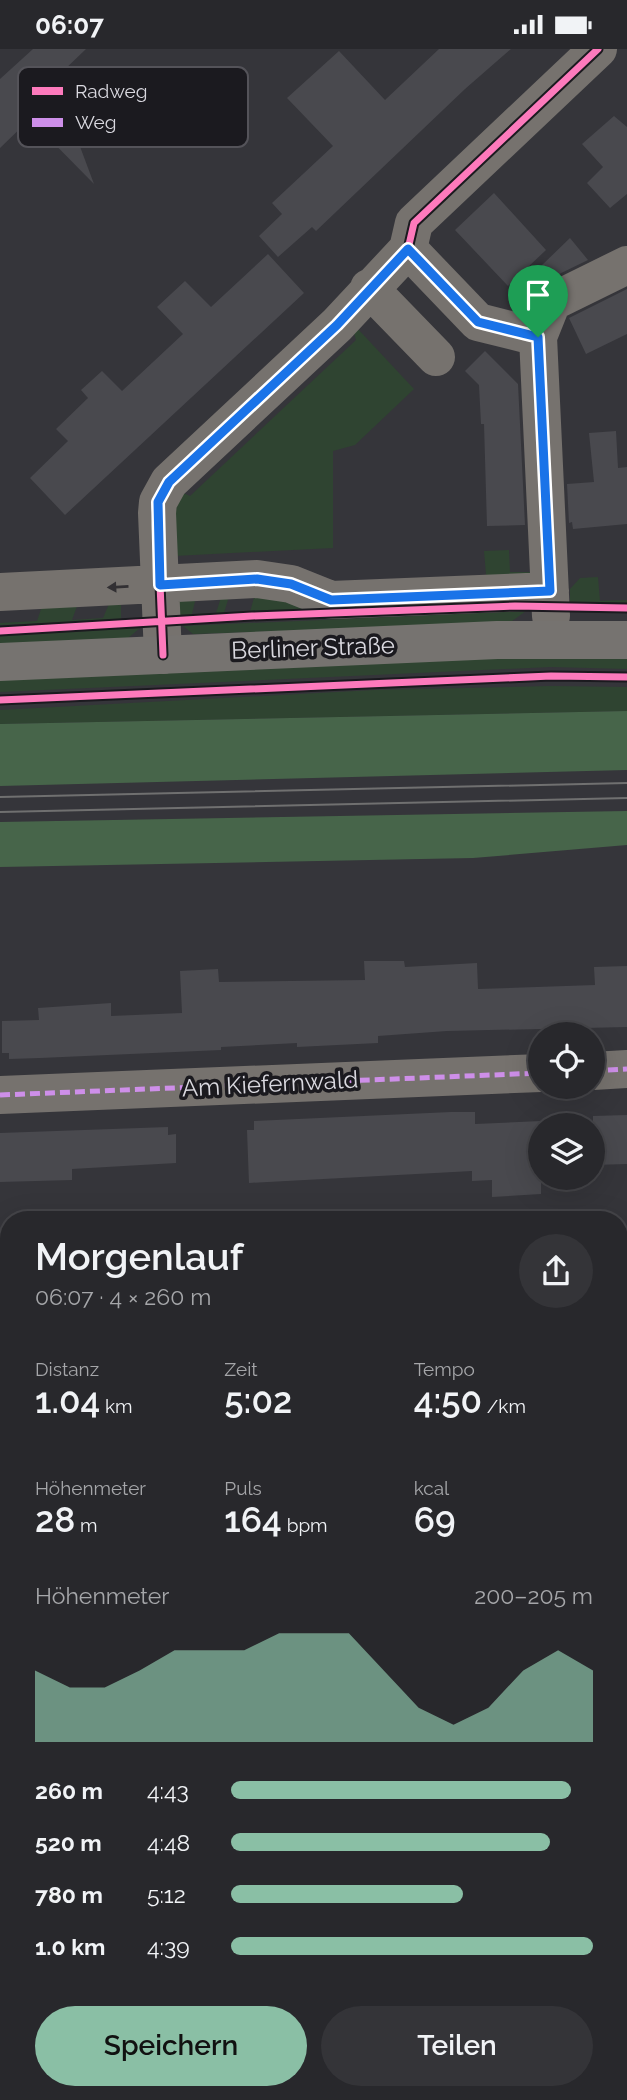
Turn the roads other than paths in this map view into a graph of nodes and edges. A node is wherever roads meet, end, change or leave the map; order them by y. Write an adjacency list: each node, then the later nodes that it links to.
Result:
1 (598, 49): 2 (street)
2 (408, 249): 4 (street); 5 (street)
3 (627, 265): 5 (street)
4 (369, 288): 6 (street); 7 (street)
5 (538, 337): 8 (street)
6 (436, 357)
7 (160, 585): 8 (street); 9 (street, one-way to 9); 12 (street)
8 (550, 591): 10 (street)
9 (0, 592)
10 (551, 639): 11 (main road, Berliner Straße); 12 (main road, Berliner Straße)
11 (627, 640)
12 (163, 655): 13 (main road, Berliner Straße)
13 (0, 662)
14 (627, 1069): 15 (street)
15 (605, 1070)
16 (528, 1074): 17 (street, Am Kiefernwald)
17 (0, 1095)

